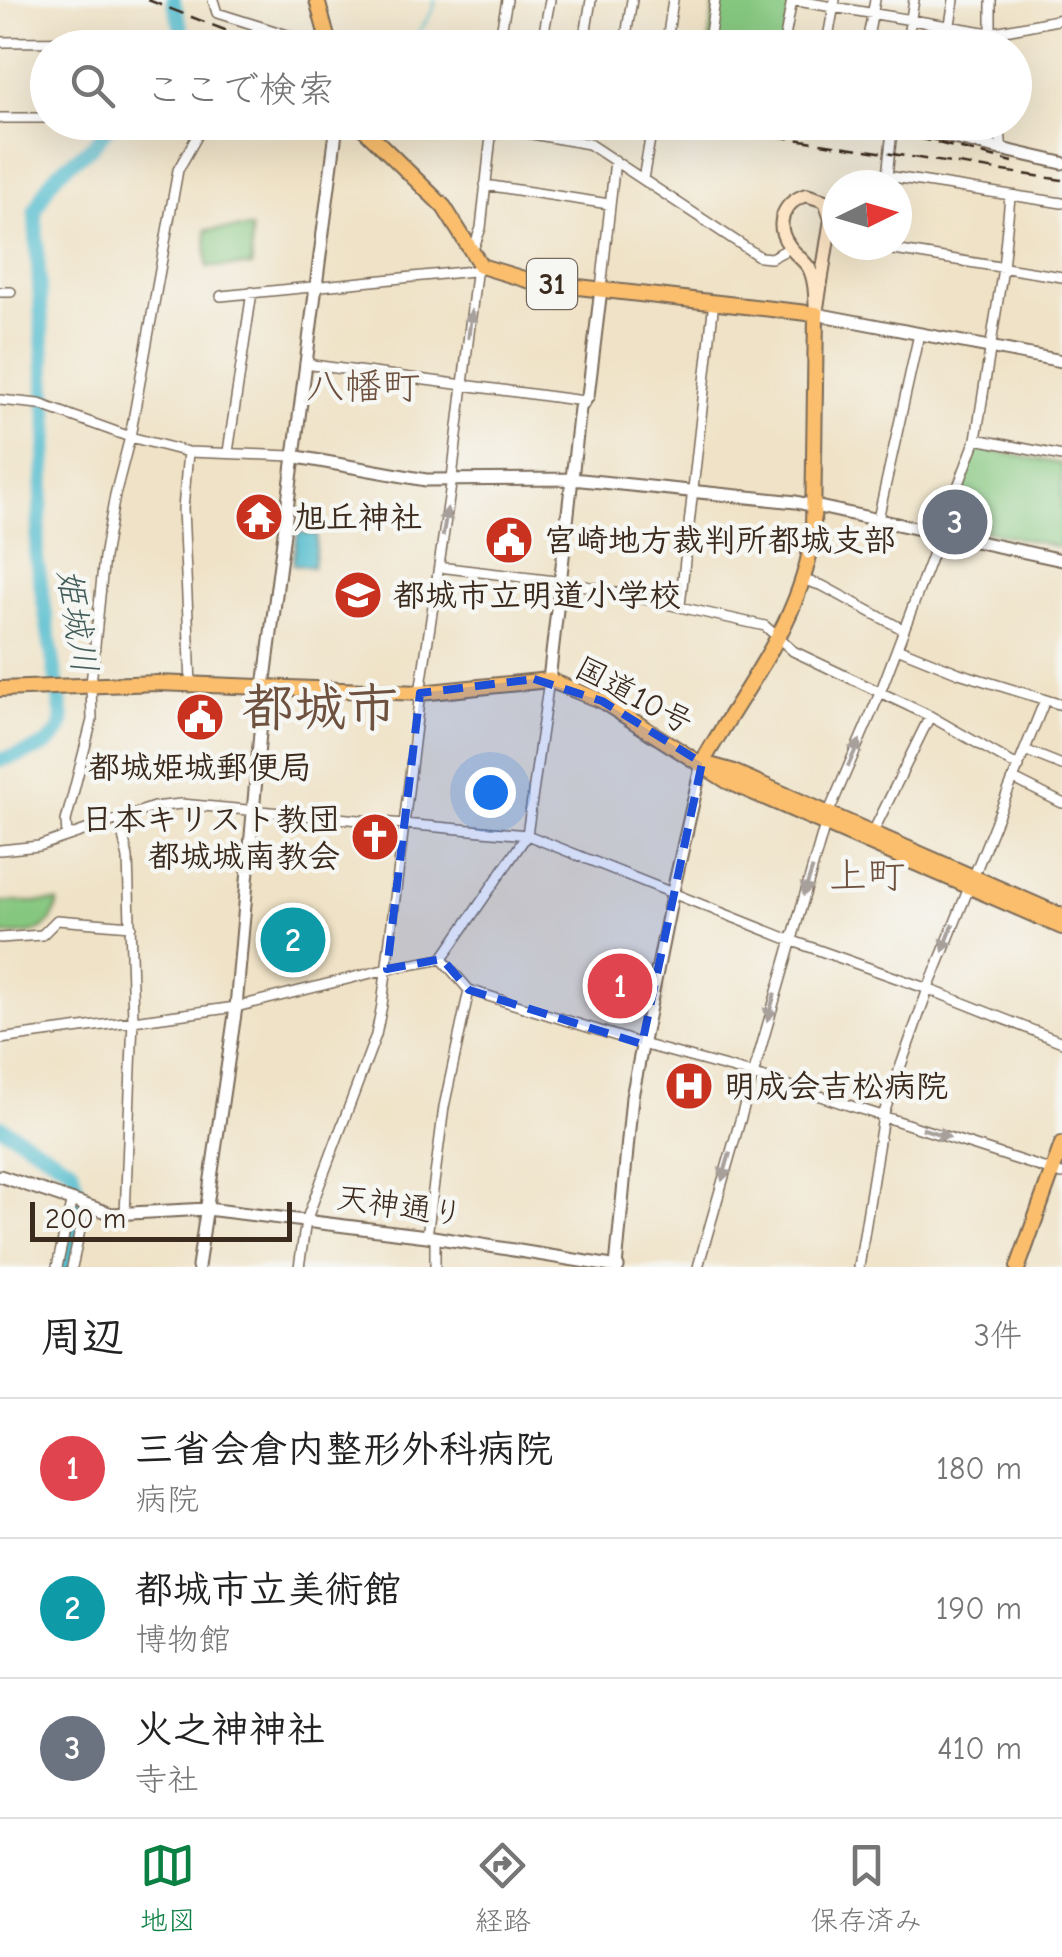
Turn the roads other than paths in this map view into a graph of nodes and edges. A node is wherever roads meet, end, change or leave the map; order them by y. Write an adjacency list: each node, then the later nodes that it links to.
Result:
1 (213, 0): 19 (street)
2 (317, 0): 21 (main road)
3 (507, 0): 22 (street)
4 (550, 0): 23 (street)
5 (591, 0): 24 (street)
6 (632, 0): 25 (street)
7 (673, 0): 26 (street)
8 (715, 0): 27 (street)
9 (791, 0): 14 (street); 28 (street)
10 (875, 0): 15 (street)
11 (914, 0): 17 (street)
12 (954, 0): 18 (street)
13 (991, 0): 34 (street)
14 (834, 4): 15 (street); 29 (street)
15 (872, 14): 17 (street); 30 (street)
16 (1062, 19): 35 (street)
17 (911, 20): 18 (street); 31 (street)
18 (950, 26): 32 (street); 33 (street)
19 (258, 28): 20 (street)
20 (265, 30)
21 (324, 30)
22 (501, 30)
23 (545, 30)
24 (586, 30)
25 (627, 30)
26 (669, 30)
27 (711, 30)
28 (786, 30)
29 (829, 30)
30 (869, 30)
31 (909, 30)
32 (949, 30)
33 (973, 30)
34 (990, 30)
35 (1005, 30)
36 (0, 42): 37 (street)
37 (30, 42)
38 (0, 118): 39 (street)
39 (30, 118)
40 (195, 140): 79 (street)
41 (335, 140): 66 (street)
42 (375, 140): 62 (main road)
43 (490, 140): 55 (street)
44 (566, 140): 50 (street)
45 (651, 140): 53 (street)
46 (889, 140): 52 (street)
47 (971, 140): 49 (street)
48 (1001, 140): 49 (street)
49 (1002, 150): 51 (street)
50 (615, 160): 53 (street); 59 (street)
51 (1062, 164)
52 (887, 170)
53 (643, 179): 60 (street)
54 (912, 184): 56 (street)
55 (485, 186): 59 (street); 62 (street)
56 (1010, 197): 58 (street); 64 (street)
57 (822, 199): 60 (main road)
58 (1062, 203)
59 (610, 204): 67 (street)
60 (790, 248): 71 (main road)
61 (912, 252): 64 (street)
62 (476, 260): 66 (street); 67 (main road, 31); 76 (street, one-way to 62)
63 (828, 260): 71 (main road)
64 (1003, 268): 65 (street); 73 (street)
65 (1062, 278)
66 (316, 286): 68 (street); 75 (street)
67 (601, 289): 70 (main road, 31); 78 (street)
68 (252, 292): 69 (street); 82 (street)
69 (221, 296)
70 (714, 301): 71 (main road, 31); 87 (street)
71 (816, 314): 72 (street); 88 (main road)
72 (919, 334): 73 (street); 89 (street)
73 (990, 347): 74 (street); 80 (street)
74 (1062, 361)
75 (305, 364): 76 (street); 83 (street)
76 (462, 384): 78 (street); 85 (street)
77 (0, 400): 79 (street)
78 (584, 400): 86 (street)
79 (130, 437): 81 (street); 100 (street)
80 (976, 439): 84 (street); 90 (street)
81 (188, 452): 82 (street); 101 (street)
82 (228, 452): 83 (street)
83 (292, 456): 85 (street); 102 (street)
84 (1062, 456)
85 (452, 478): 86 (street); 92 (street, one-way to 85)
86 (572, 478): 87 (street); 94 (street)
87 (693, 491): 88 (street); 95 (street)
88 (813, 504): 89 (street); 93 (main road)
89 (878, 519): 90 (street)
90 (938, 533): 91 (street); 96 (street)
91 (1062, 560)
92 (439, 567): 94 (street); 104 (street)
93 (804, 580): 96 (street); 97 (main road)
94 (560, 581): 95 (street); 99 (street)
95 (680, 605): 97 (street)
96 (904, 630): 98 (street)
97 (778, 638): 105 (street); 110 (main road)
98 (898, 648): 105 (street); 106 (street)
99 (549, 680): 104 (main road, 国道10号); 110 (main road, 国道10号); 120 (street)
100 (91, 684): 101 (main road, 国道10号); 103 (main road, 国道10号); 121 (street)
101 (191, 684): 102 (main road, 国道10号)
102 (264, 687): 104 (main road, 国道10号); 115 (street)
103 (0, 689)
104 (420, 693): 118 (street)
105 (880, 693): 108 (street); 117 (street, one-way to 105)
106 (1045, 700): 107 (street); 109 (street)
107 (1062, 705)
108 (930, 716): 112 (street); 119 (street)
109 (1027, 750): 111 (street); 112 (street)
110 (702, 763): 117 (main road, 国道10号); 124 (street)
111 (1062, 765)
112 (1019, 767): 113 (street)
113 (1014, 779): 114 (street); 123 (street)
114 (1062, 803)
115 (251, 810): 116 (street); 118 (street); 134 (street)
116 (119, 818): 121 (street); 126 (street)
117 (827, 819): 119 (main road, 国道10号); 123 (main road, 国道10号); 129 (street, one-way to 129)
118 (405, 823): 120 (street); 131 (street)
119 (873, 832): 123 (main road, 国道10号)
120 (528, 835): 124 (street); 130 (street)
121 (67, 836): 122 (street)
122 (0, 850)
123 (970, 882): 125 (main road, 国道10号); 127 (main road, 国道10号); 132 (street, one-way to 132)
124 (672, 891): 129 (street); 138 (street)
125 (1062, 916)
126 (131, 926): 128 (street); 135 (street)
127 (1062, 928)
128 (0, 938)
129 (790, 940): 132 (street); 139 (street, one-way to 139)
130 (442, 959): 131 (street); 133 (street)
131 (387, 969): 134 (street); 147 (street)
132 (928, 989): 137 (street); 140 (street)
133 (469, 990): 138 (street); 148 (street)
134 (236, 1007): 135 (street); 145 (street)
135 (132, 1018): 136 (street); 146 (street)
136 (0, 1038)
137 (1062, 1042)
138 (642, 1044): 139 (street); 155 (street)
139 (752, 1074): 140 (street); 156 (street, one-way to 156)
140 (883, 1116): 142 (street, one-way to 142); 157 (street)
141 (1062, 1144): 142 (main road)
142 (1057, 1173): 158 (main road)
143 (0, 1176): 144 (street, 天神通り)
144 (80, 1206): 146 (street, 天神通り); 150 (street); 151 (street)
145 (207, 1209): 146 (street, 天神通り); 147 (street, 天神通り); 152 (street)
146 (125, 1215)
147 (306, 1221): 148 (street, 天神通り); 153 (street)
148 (431, 1236): 149 (street, 天神通り); 154 (street)
149 (568, 1263): 155 (street, 天神通り)
150 (57, 1267)
151 (72, 1267)
152 (198, 1267)
153 (299, 1267)
154 (435, 1267)
155 (616, 1267)
156 (698, 1267)
157 (859, 1267)
158 (1018, 1267)

